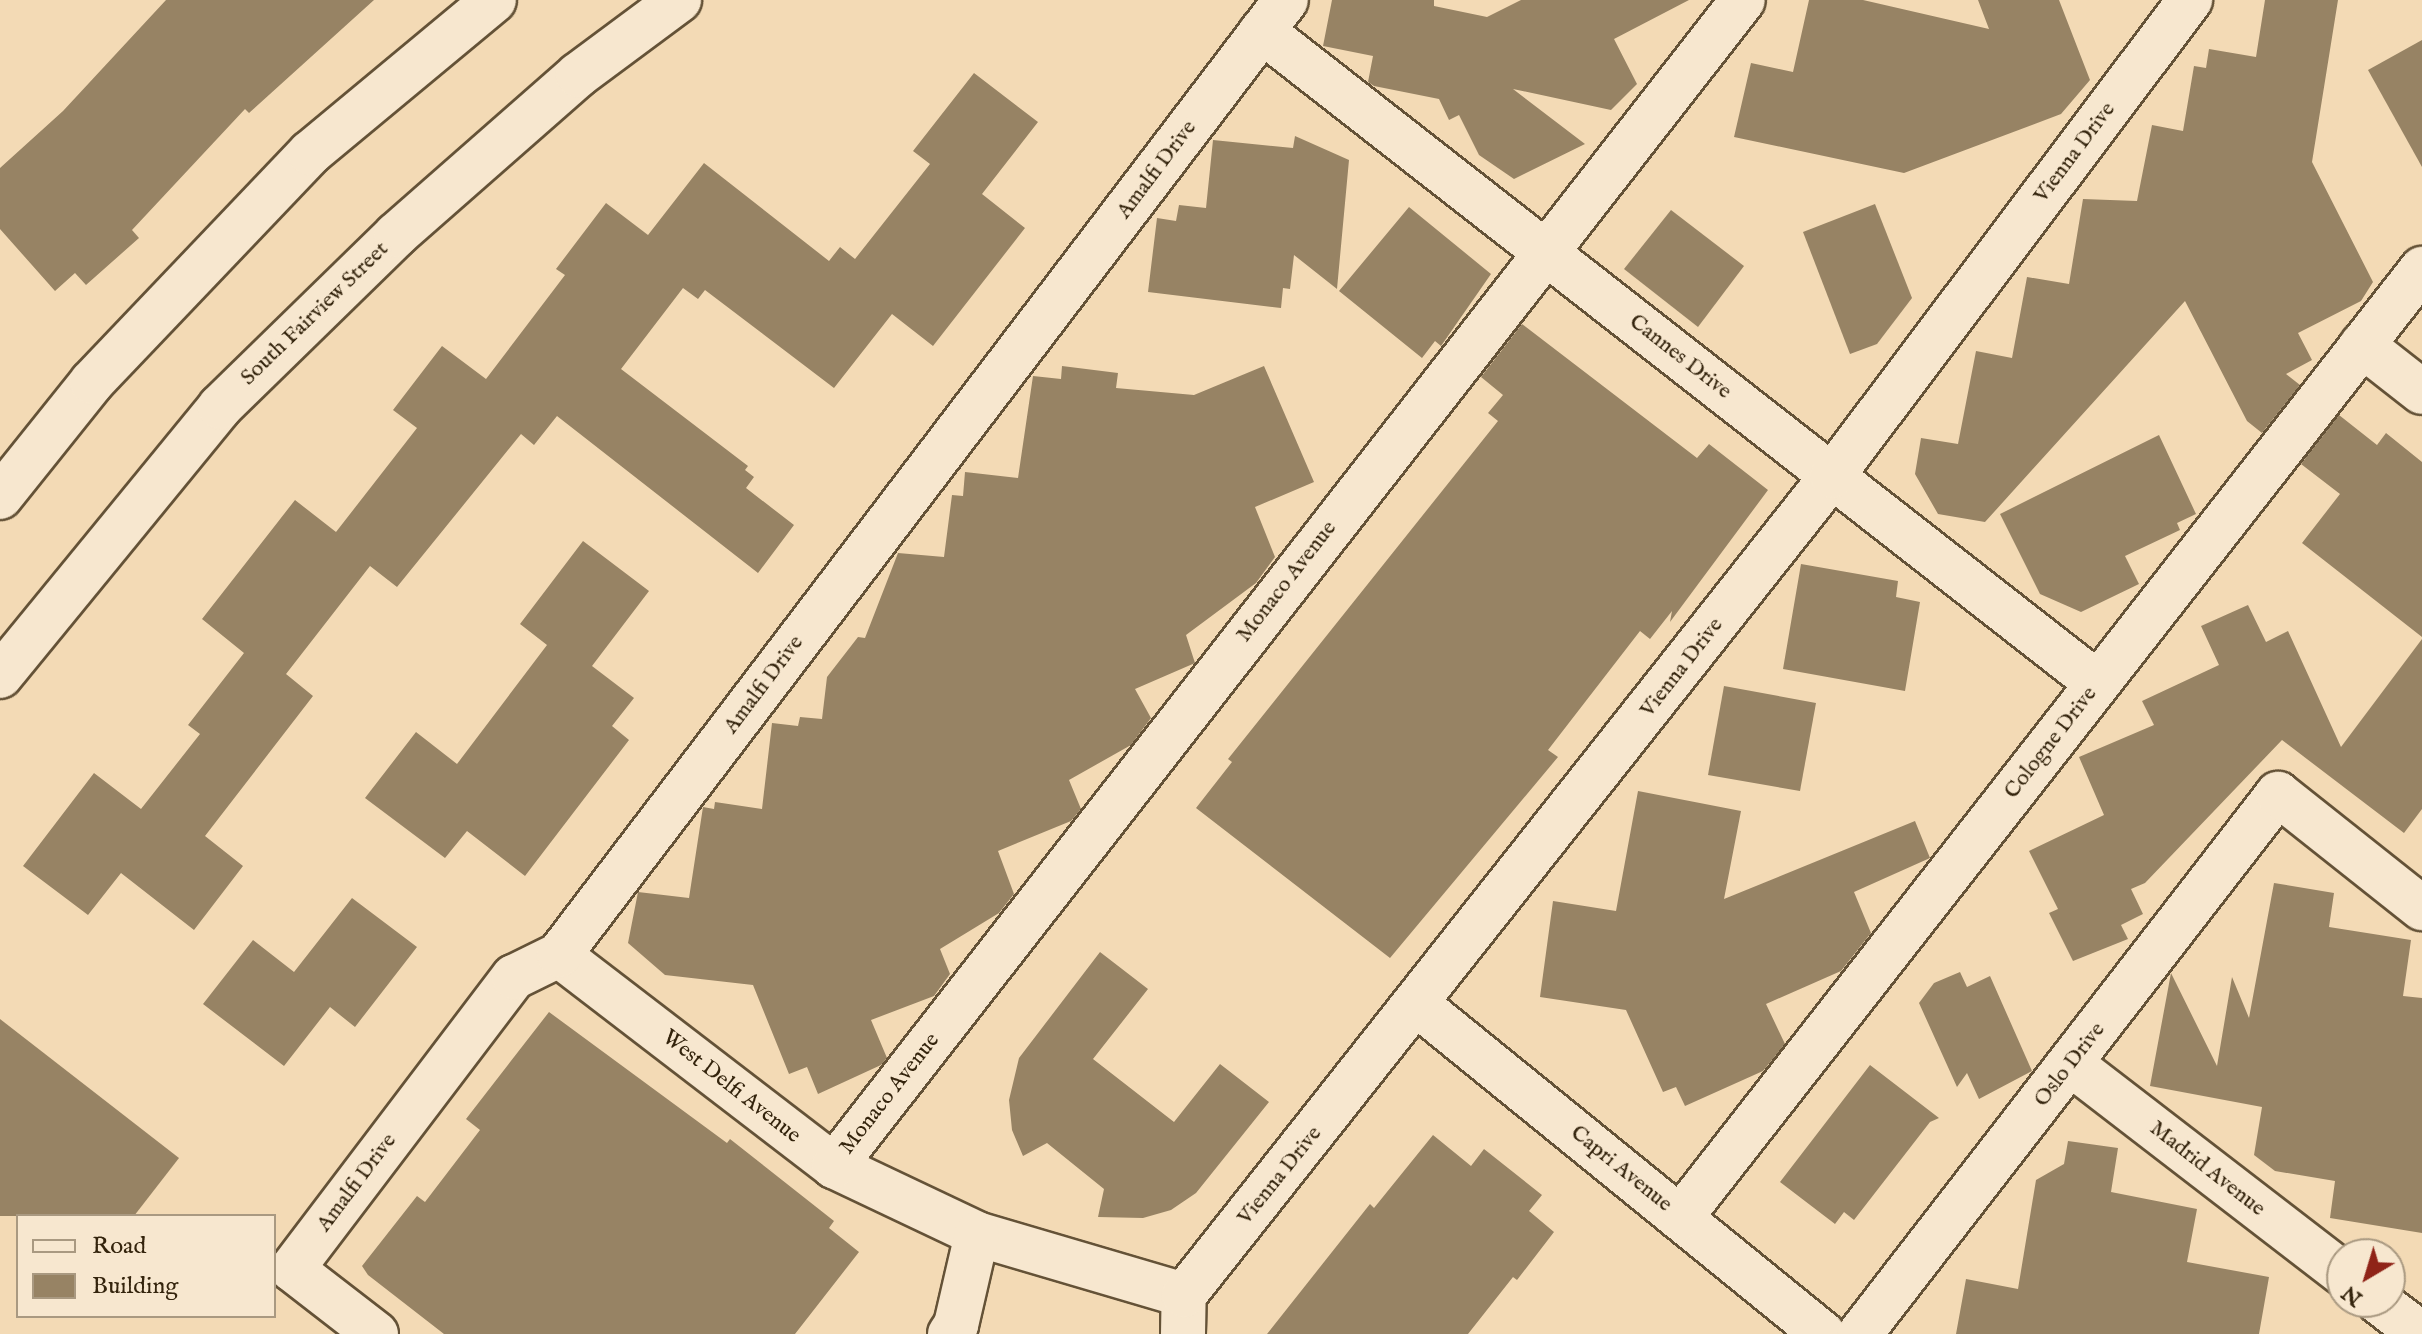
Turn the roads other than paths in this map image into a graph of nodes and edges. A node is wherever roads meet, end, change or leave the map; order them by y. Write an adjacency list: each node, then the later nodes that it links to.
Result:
1 (494, 0): 11 (street)
2 (679, 0): 12 (street, South Fairview Street)
3 (1743, 0): 6 (street, Monaco Avenue)
4 (2190, 0): 10 (street, Vienna Drive)
5 (1274, 16): 6 (street, Cannes Drive); 15 (street, Amalfi Drive)
6 (1544, 251): 10 (street, Cannes Drive); 18 (street, Monaco Avenue)
7 (2422, 269): 8 (street, Cologne Drive)
8 (2362, 345): 9 (street); 13 (street, Cologne Drive)
9 (2422, 392)
10 (1832, 476): 13 (street, Cannes Drive); 16 (street, Vienna Drive)
11 (0, 497)
12 (0, 676)
13 (2097, 683): 19 (street, Cologne Drive)
14 (2422, 908): 17 (street, Oslo Drive)
15 (559, 955): 18 (street, West Delfi Avenue); 24 (street, Amalfi Drive)
16 (1418, 1005): 19 (street, Capri Avenue); 22 (street, Vienna Drive)
17 (2071, 1064): 21 (street, Madrid Avenue); 27 (street, Oslo Drive)
18 (834, 1166): 20 (street, West Delfi Avenue)
19 (1680, 1218): 26 (street, Capri Avenue)
20 (977, 1234): 22 (street, West Delfi Avenue); 25 (street)
21 (2326, 1261)
22 (1184, 1315)
23 (2400, 1318): 28 (street)
24 (376, 1334)
25 (950, 1334)
26 (1823, 1334)
27 (1860, 1334)
28 (2421, 1334)

